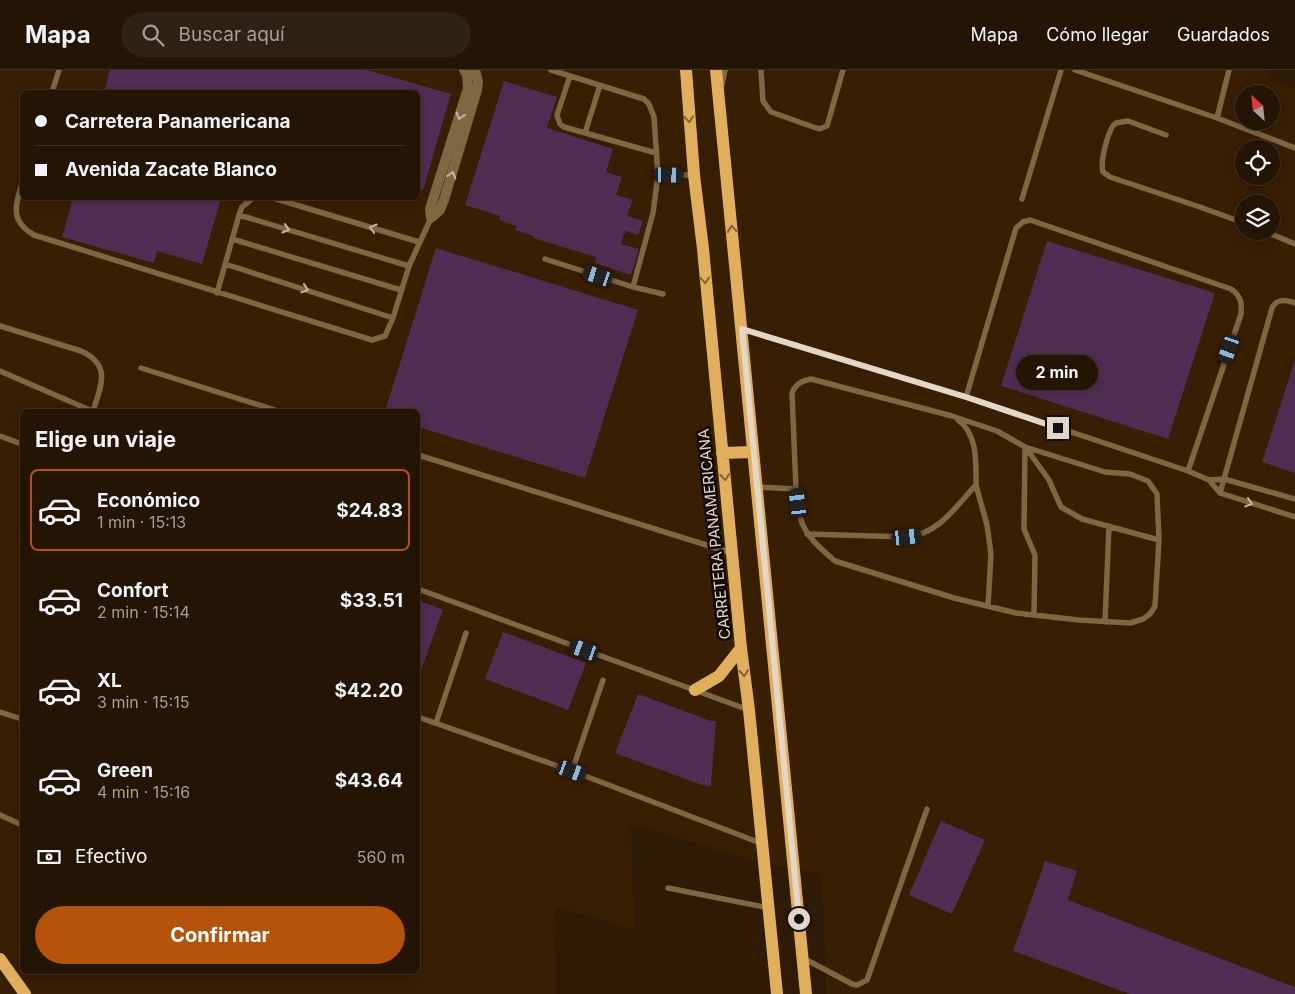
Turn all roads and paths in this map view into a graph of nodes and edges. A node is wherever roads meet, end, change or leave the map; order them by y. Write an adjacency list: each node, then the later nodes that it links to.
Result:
1 (59, 70): 15 (lane)
2 (464, 70): 29 (street, one-way to 29)
3 (475, 70): 29 (street, one-way to 3)
4 (551, 70): 13 (lane)
5 (686, 70): 23 (main road, CARRETERA PANAMERICANA, one-way to 23)
6 (716, 70): 16 (main road)
7 (725, 70): 16 (lane)
8 (761, 70): 9 (lane)
9 (843, 70)
10 (1061, 70): 25 (lane)
11 (1075, 70): 17 (lane)
12 (1229, 70): 17 (lane)
13 (570, 76): 14 (lane); 18 (lane)
14 (600, 85): 18 (lane); 21 (lane)
15 (53, 90)
16 (719, 97): 45 (main road, one-way to 16)
17 (1217, 118): 20 (lane)
18 (585, 133): 21 (lane)
19 (1166, 135): 30 (lane)
20 (1295, 148)
21 (656, 153): 22 (lane)
22 (658, 175): 23 (lane); 38 (lane)
23 (694, 175): 57 (main road, CARRETERA PANAMERICANA, one-way to 57)
24 (20, 191): 40 (lane)
25 (1022, 199)
26 (251, 200): 28 (lane)
27 (280, 200): 33 (lane, one-way to 27)
28 (239, 215): 32 (lane); 37 (lane, one-way to 37)
29 (431, 218): 33 (lane)
30 (1235, 220)
31 (1280, 238): 34 (lane)
32 (232, 239): 36 (lane); 39 (lane)
33 (420, 242): 37 (lane)
34 (1295, 244)
35 (545, 259): 38 (lane)
36 (225, 264): 40 (lane); 43 (lane, one-way to 43)
37 (409, 266): 39 (lane)
38 (632, 287): 41 (lane)
39 (401, 290): 43 (lane)
40 (217, 293): 43 (lane)
41 (663, 294)
42 (1295, 303): 60 (lane)
43 (393, 318)
44 (0, 326): 50 (lane)
45 (742, 329): 48 (lane); 56 (main road)
46 (141, 368): 51 (lane)
47 (0, 371): 49 (lane)
48 (966, 397): 59 (lane); 59 (lane)
49 (87, 409)
50 (93, 409)
51 (272, 409)
52 (952, 416): 55 (lane); 62 (lane); 64 (lane)
53 (0, 436): 54 (lane)
54 (20, 443)
55 (1025, 447): 68 (lane); 70 (lane); 74 (lane)
56 (753, 452): 57 (main road); 63 (main road)
57 (722, 453): 71 (main road, CARRETERA PANAMERICANA, one-way to 71)
58 (420, 456): 71 (lane)
59 (1188, 471): 61 (lane)
60 (1224, 479): 61 (lane); 65 (lane); 66 (lane)
61 (1209, 480): 65 (lane)
62 (976, 485): 69 (lane); 73 (lane)
63 (757, 487): 64 (lane); 92 (main road)
64 (796, 489): 69 (lane)
65 (1220, 493): 67 (lane, one-way to 67)
66 (1295, 499)
67 (1295, 517)
68 (1109, 526): 70 (lane); 75 (lane)
69 (807, 534): 73 (lane)
70 (1159, 540): 75 (lane)
71 (732, 553): 77 (main road, CARRETERA PANAMERICANA)
72 (420, 590): 79 (lane)
73 (988, 606): 74 (lane)
74 (1034, 615): 75 (lane)
75 (1105, 622)
76 (466, 633): 84 (lane)
77 (741, 648): 79 (main road); 80 (main road, CARRETERA PANAMERICANA, one-way to 80)
78 (603, 680): 85 (lane)
79 (695, 690): 80 (lane)
80 (749, 710): 89 (main road, CARRETERA PANAMERICANA)
81 (0, 712): 82 (lane)
82 (20, 718)
83 (420, 718): 84 (lane)
84 (436, 723): 85 (lane)
85 (572, 771): 89 (lane)
86 (927, 809): 92 (lane)
87 (0, 815): 88 (lane)
88 (20, 824)
89 (763, 844): 91 (main road, CARRETERA PANAMERICANA)
90 (668, 888): 91 (lane)
91 (769, 908): 95 (main road, CARRETERA PANAMERICANA)
92 (803, 958): 96 (main road)
93 (0, 959): 94 (main road)
94 (25, 994)
95 (777, 994)
96 (806, 994)

